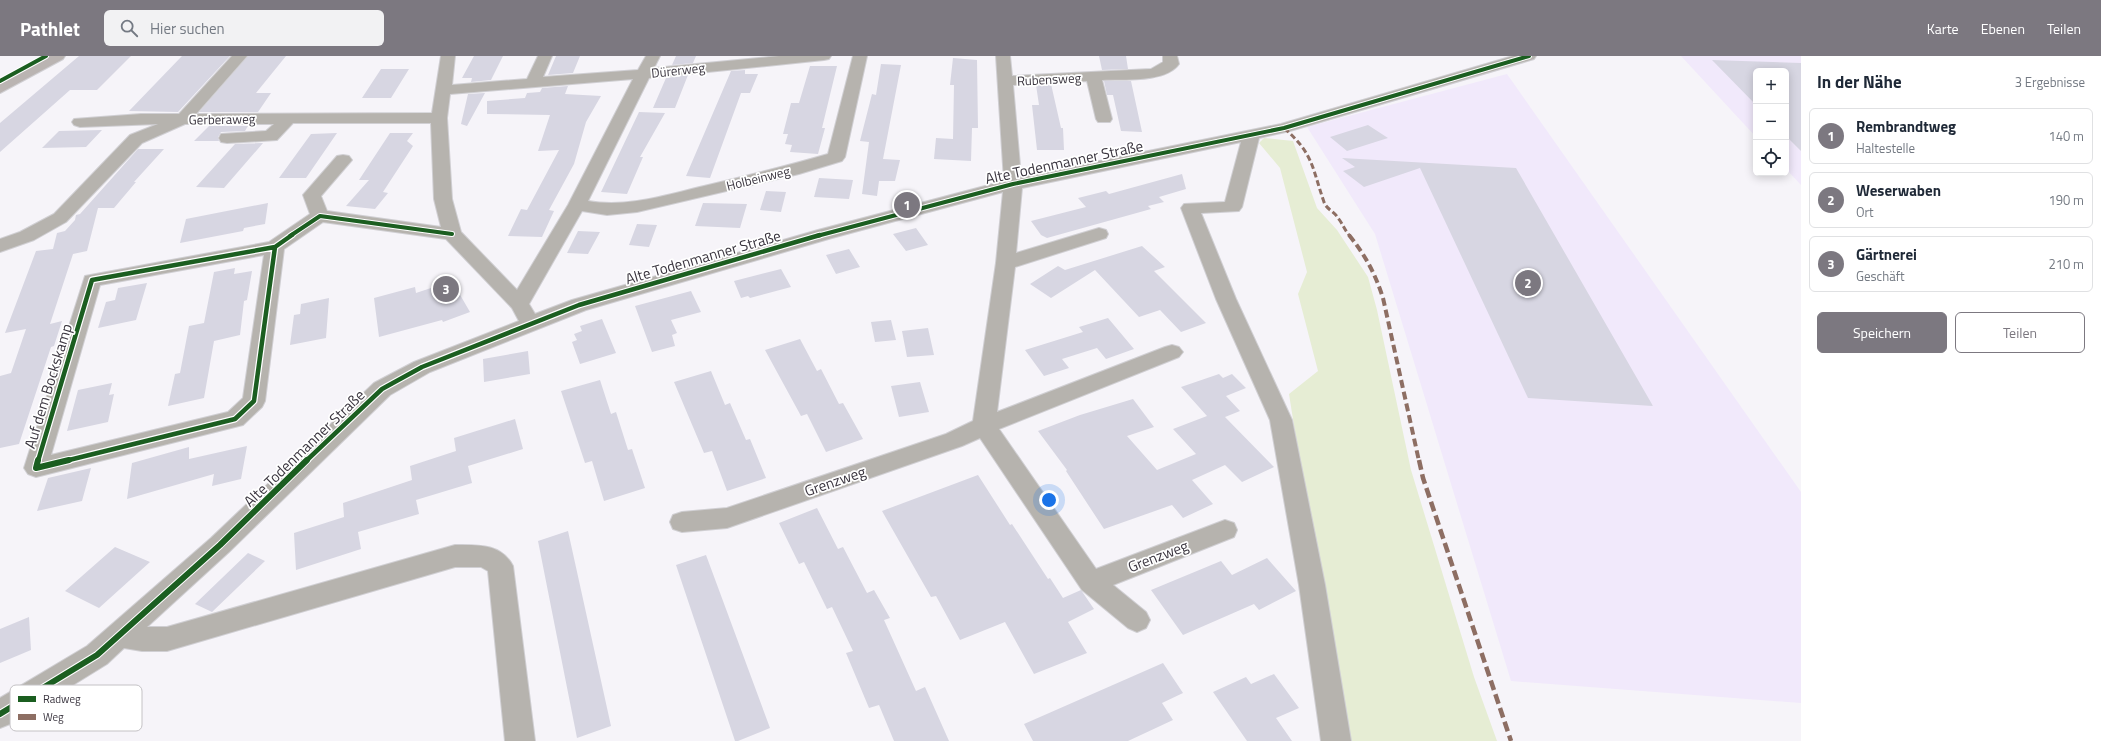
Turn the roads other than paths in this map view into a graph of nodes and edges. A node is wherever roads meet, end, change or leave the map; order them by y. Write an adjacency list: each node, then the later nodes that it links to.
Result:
1 (240, 56): 19 (street)
2 (448, 56): 17 (street)
3 (545, 56): 15 (street)
4 (652, 56): 12 (street)
5 (824, 56): 12 (street, Dürerweg)
6 (860, 56): 27 (street, Holbeinweg)
7 (1003, 56): 14 (street)
8 (1170, 56): 13 (street, Rubensweg)
9 (1529, 56): 11 (street, Alte Todenmanner Straße)
10 (53, 59): 16 (main road)
11 (1501, 59): 23 (street, Alte Todenmanner Straße)
12 (644, 74): 15 (street, Dürerweg); 27 (street)
13 (1093, 76): 14 (street, Rubensweg); 21 (street, Rubensweg)
14 (1006, 81): 26 (street)
15 (533, 83): 17 (street, Dürerweg)
16 (0, 88)
17 (443, 90): 18 (street)
18 (439, 118): 20 (street, Gerberaweg); 29 (street)
19 (183, 119): 20 (street, Gerberaweg); 22 (street); 31 (street, Gerberaweg)
20 (288, 119): 24 (street)
21 (1104, 119)
22 (80, 122)
23 (1251, 136): 26 (street, Alte Todenmanner Straße); 47 (street)
24 (227, 138)
25 (343, 160): 28 (street)
26 (1013, 184): 33 (street); 35 (street, Alte Todenmanner Straße)
27 (577, 205): 34 (street)
28 (320, 216): 29 (street); 32 (street, Auf dem Bockskamp)
29 (452, 234): 34 (street)
30 (1099, 234): 33 (street)
31 (0, 246)
32 (275, 248): 32 (street, Auf dem Bockskamp)
33 (1006, 263): 37 (street)
34 (519, 304): 35 (street)
35 (531, 324): 42 (street, Alte Todenmanner Straße)
36 (1172, 352): 37 (street, Grenzweg)
37 (984, 426): 38 (street, Grenzweg); 40 (street)
38 (682, 522)
39 (1225, 530): 40 (street, Grenzweg)
40 (1091, 582): 41 (street)
41 (1136, 620)
42 (121, 635): 43 (street, Alte Todenmanner Straße); 46 (street)
43 (47, 685)
44 (10, 708): 45 (street, Alte Todenmanner Straße)
45 (0, 714)
46 (520, 741)
47 (1336, 741)

